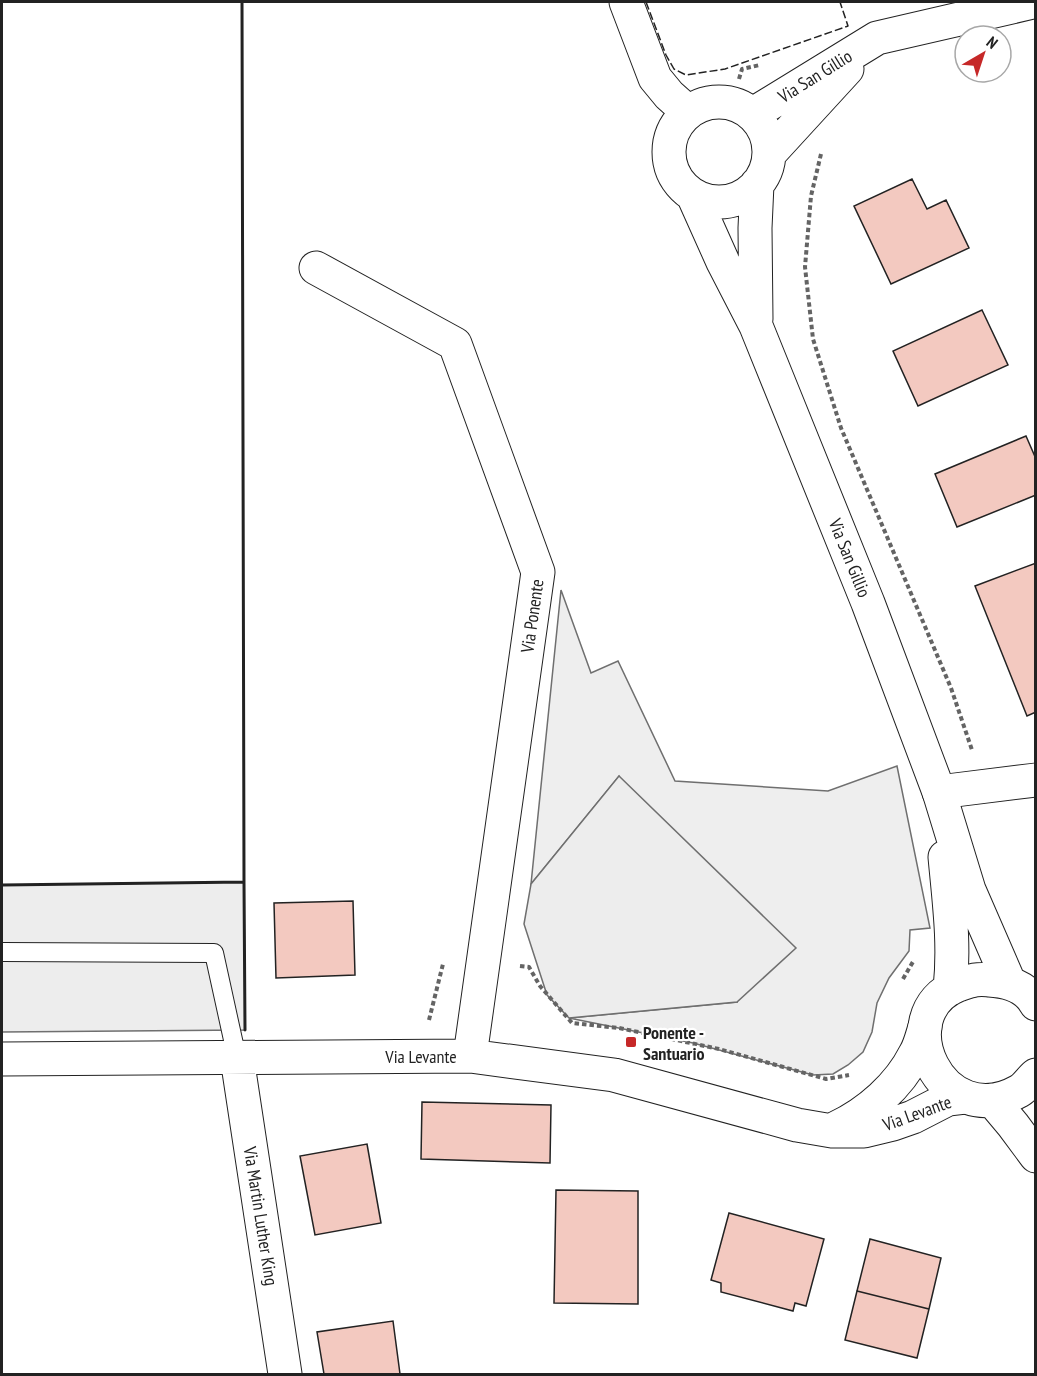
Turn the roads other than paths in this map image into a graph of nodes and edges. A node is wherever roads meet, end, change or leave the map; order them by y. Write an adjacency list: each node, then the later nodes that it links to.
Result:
1 (626, 2): 4 (street)
2 (1033, 2): 3 (street, Via San Gillio)
3 (878, 38): 5 (street, Via San Gillio); 6 (street, Via San Gillio)
4 (688, 112): 5 (street); 8 (street, Via San Gillio)
5 (753, 114): 6 (street)
6 (770, 153): 7 (street, Via San Gillio)
7 (758, 184): 8 (street); 10 (street, Via San Gillio)
8 (693, 195): 10 (street, Via San Gillio)
9 (316, 268): 18 (street, Via Ponente)
10 (756, 326): 12 (street, Via San Gillio)
11 (1035, 780): 12 (street)
12 (939, 792): 14 (street, Via San Gillio); 15 (street, Via San Gillio)
13 (2, 952): 19 (lane)
14 (1010, 982): 15 (street); 16 (street)
15 (950, 989): 17 (street, Via Levante)
16 (1035, 1004)
17 (926, 1027): 22 (street); 23 (street, Via Levante)
18 (470, 1056): 19 (street, Via Levante); 23 (street, Via Levante)
19 (237, 1058): 20 (street, Via Levante); 25 (street, Via Martin Luther King)
20 (2, 1059)
21 (1035, 1075): 22 (street, Via Levante)
22 (979, 1099): 23 (street, Via Levante); 24 (street)
23 (832, 1131)
24 (1035, 1156)
25 (285, 1374)

